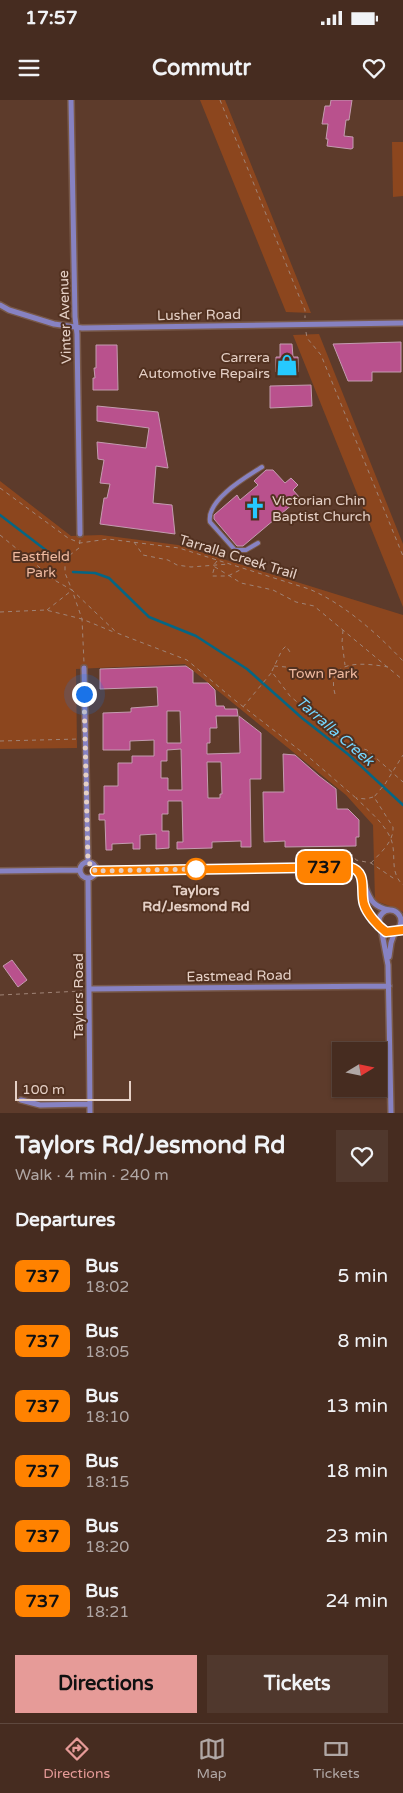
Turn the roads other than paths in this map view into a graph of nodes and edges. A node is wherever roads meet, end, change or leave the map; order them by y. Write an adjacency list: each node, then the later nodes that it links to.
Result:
1 (71, 100): 4 (street, Vinter Avenue)
2 (0, 305): 4 (street, Lusher Road)
3 (403, 323): 4 (street, Lusher Road)
4 (76, 327): 6 (street, Vinter Avenue)
5 (262, 468): 7 (lane)
6 (80, 534)
7 (258, 543)
8 (84, 668): 9 (street)
9 (88, 863): 10 (street); 12 (street)
10 (80, 870): 11 (street); 13 (street)
11 (0, 871)
12 (95, 871): 13 (street); 14 (street)
13 (88, 878): 23 (street, Taylors Road)
14 (362, 880): 15 (street); 18 (street)
15 (389, 910): 16 (street); 18 (street)
16 (397, 913): 17 (street); 20 (street)
17 (403, 917)
18 (380, 926): 20 (street); 21 (street)
19 (403, 930): 20 (street)
20 (396, 931): 21 (street)
21 (388, 965): 22 (street)
22 (388, 986): 23 (street, Eastmead Road); 27 (street)
23 (90, 990): 25 (street, Taylors Road)
24 (21, 1100): 25 (street)
25 (89, 1104): 26 (street, Taylors Road)
26 (90, 1113)
27 (390, 1113)

